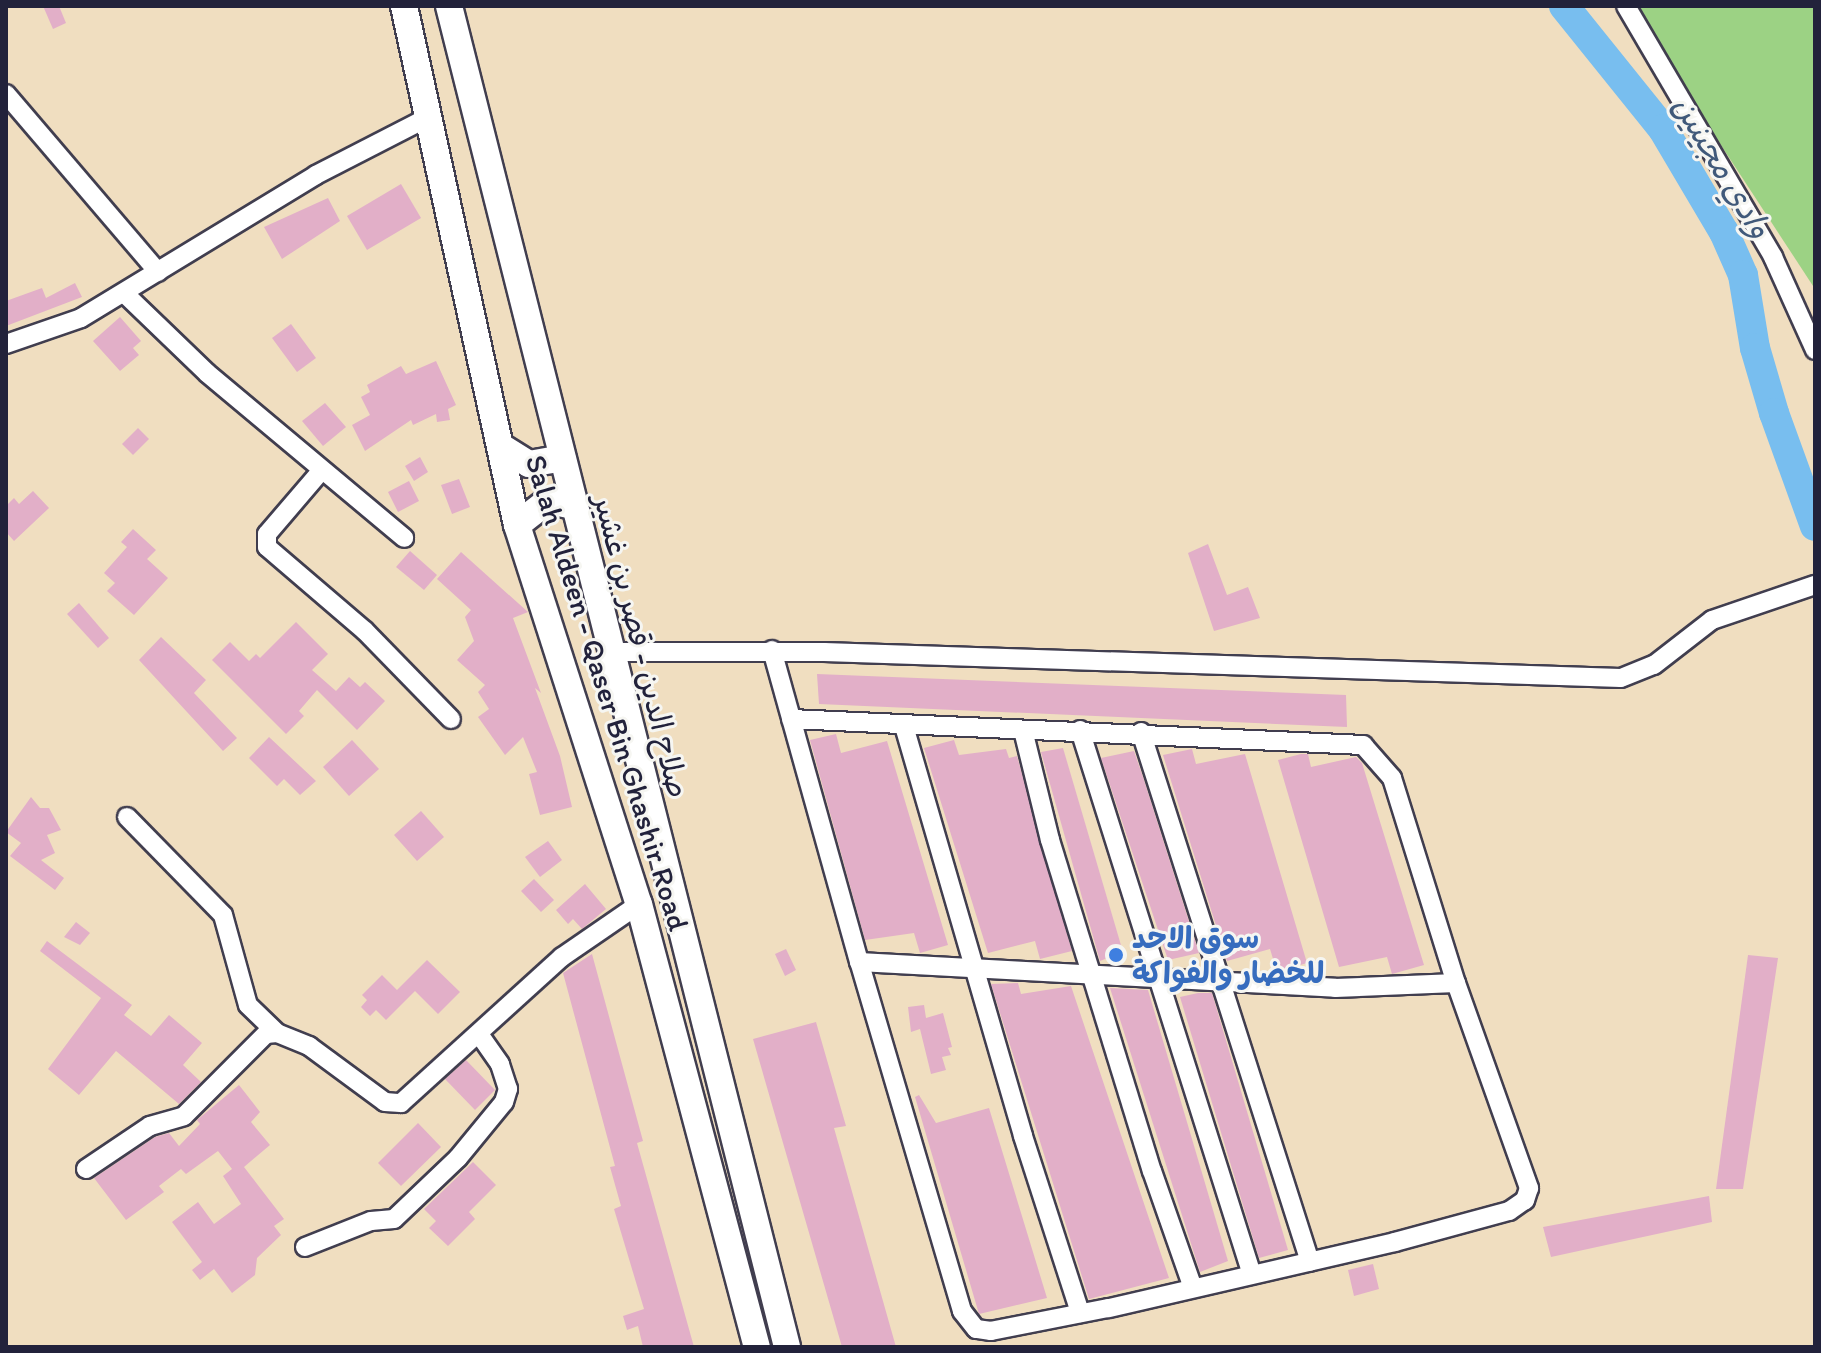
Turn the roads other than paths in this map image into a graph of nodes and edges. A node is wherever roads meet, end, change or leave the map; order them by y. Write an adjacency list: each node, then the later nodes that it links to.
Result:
1 (404, 6): 5 (highway, Salah Aldeen - Qaser Bin Ghashir Road)
2 (449, 6): 11 (highway, صلاح الدين - قصر بن غشير)
3 (1626, 6): 9 (street)
4 (6, 94): 6 (street)
5 (429, 117): 6 (street); 10 (highway, Salah Aldeen - Qaser Bin Ghashir Road)
6 (158, 272): 7 (street)
7 (124, 293): 8 (street); 12 (street)
8 (6, 344)
9 (1815, 350)
10 (500, 446): 11 (highway); 14 (highway, Salah Aldeen - Qaser Bin Ghashir Road)
11 (562, 458): 13 (highway, صلاح الدين - قصر بن غشير)
12 (321, 471): 15 (street); 19 (street)
13 (573, 506): 14 (highway); 18 (highway, صلاح الدين - قصر بن غشير)
14 (517, 525): 26 (highway, Salah Aldeen - Qaser Bin Ghashir Road)
15 (404, 538)
16 (1815, 585): 17 (street)
17 (772, 650): 18 (street); 20 (street)
18 (609, 652): 42 (highway, صلاح الدين - قصر بن غشير)
19 (451, 719)
20 (791, 719): 21 (street); 27 (street)
21 (904, 726): 22 (street); 28 (street)
22 (1023, 730): 23 (street); 29 (street)
23 (1080, 730): 24 (street); 30 (street)
24 (1141, 732): 31 (street); 32 (street)
25 (127, 817): 33 (street)
26 (639, 904): 34 (street); 41 (highway, Salah Aldeen - Qaser Bin Ghashir Road)
27 (859, 962): 28 (street); 40 (street)
28 (975, 965): 29 (street); 40 (street)
29 (1090, 972): 30 (street); 39 (street)
30 (1157, 975): 31 (street); 38 (street)
31 (1224, 982): 32 (street); 37 (street)
32 (1456, 983): 37 (street)
33 (277, 1033): 34 (street); 35 (street)
34 (480, 1035): 36 (street)
35 (86, 1169)
36 (305, 1247)
37 (1310, 1262): 38 (street)
38 (1252, 1275): 39 (street)
39 (1193, 1288): 40 (street)
40 (1080, 1313)
41 (757, 1347)
42 (787, 1347)

